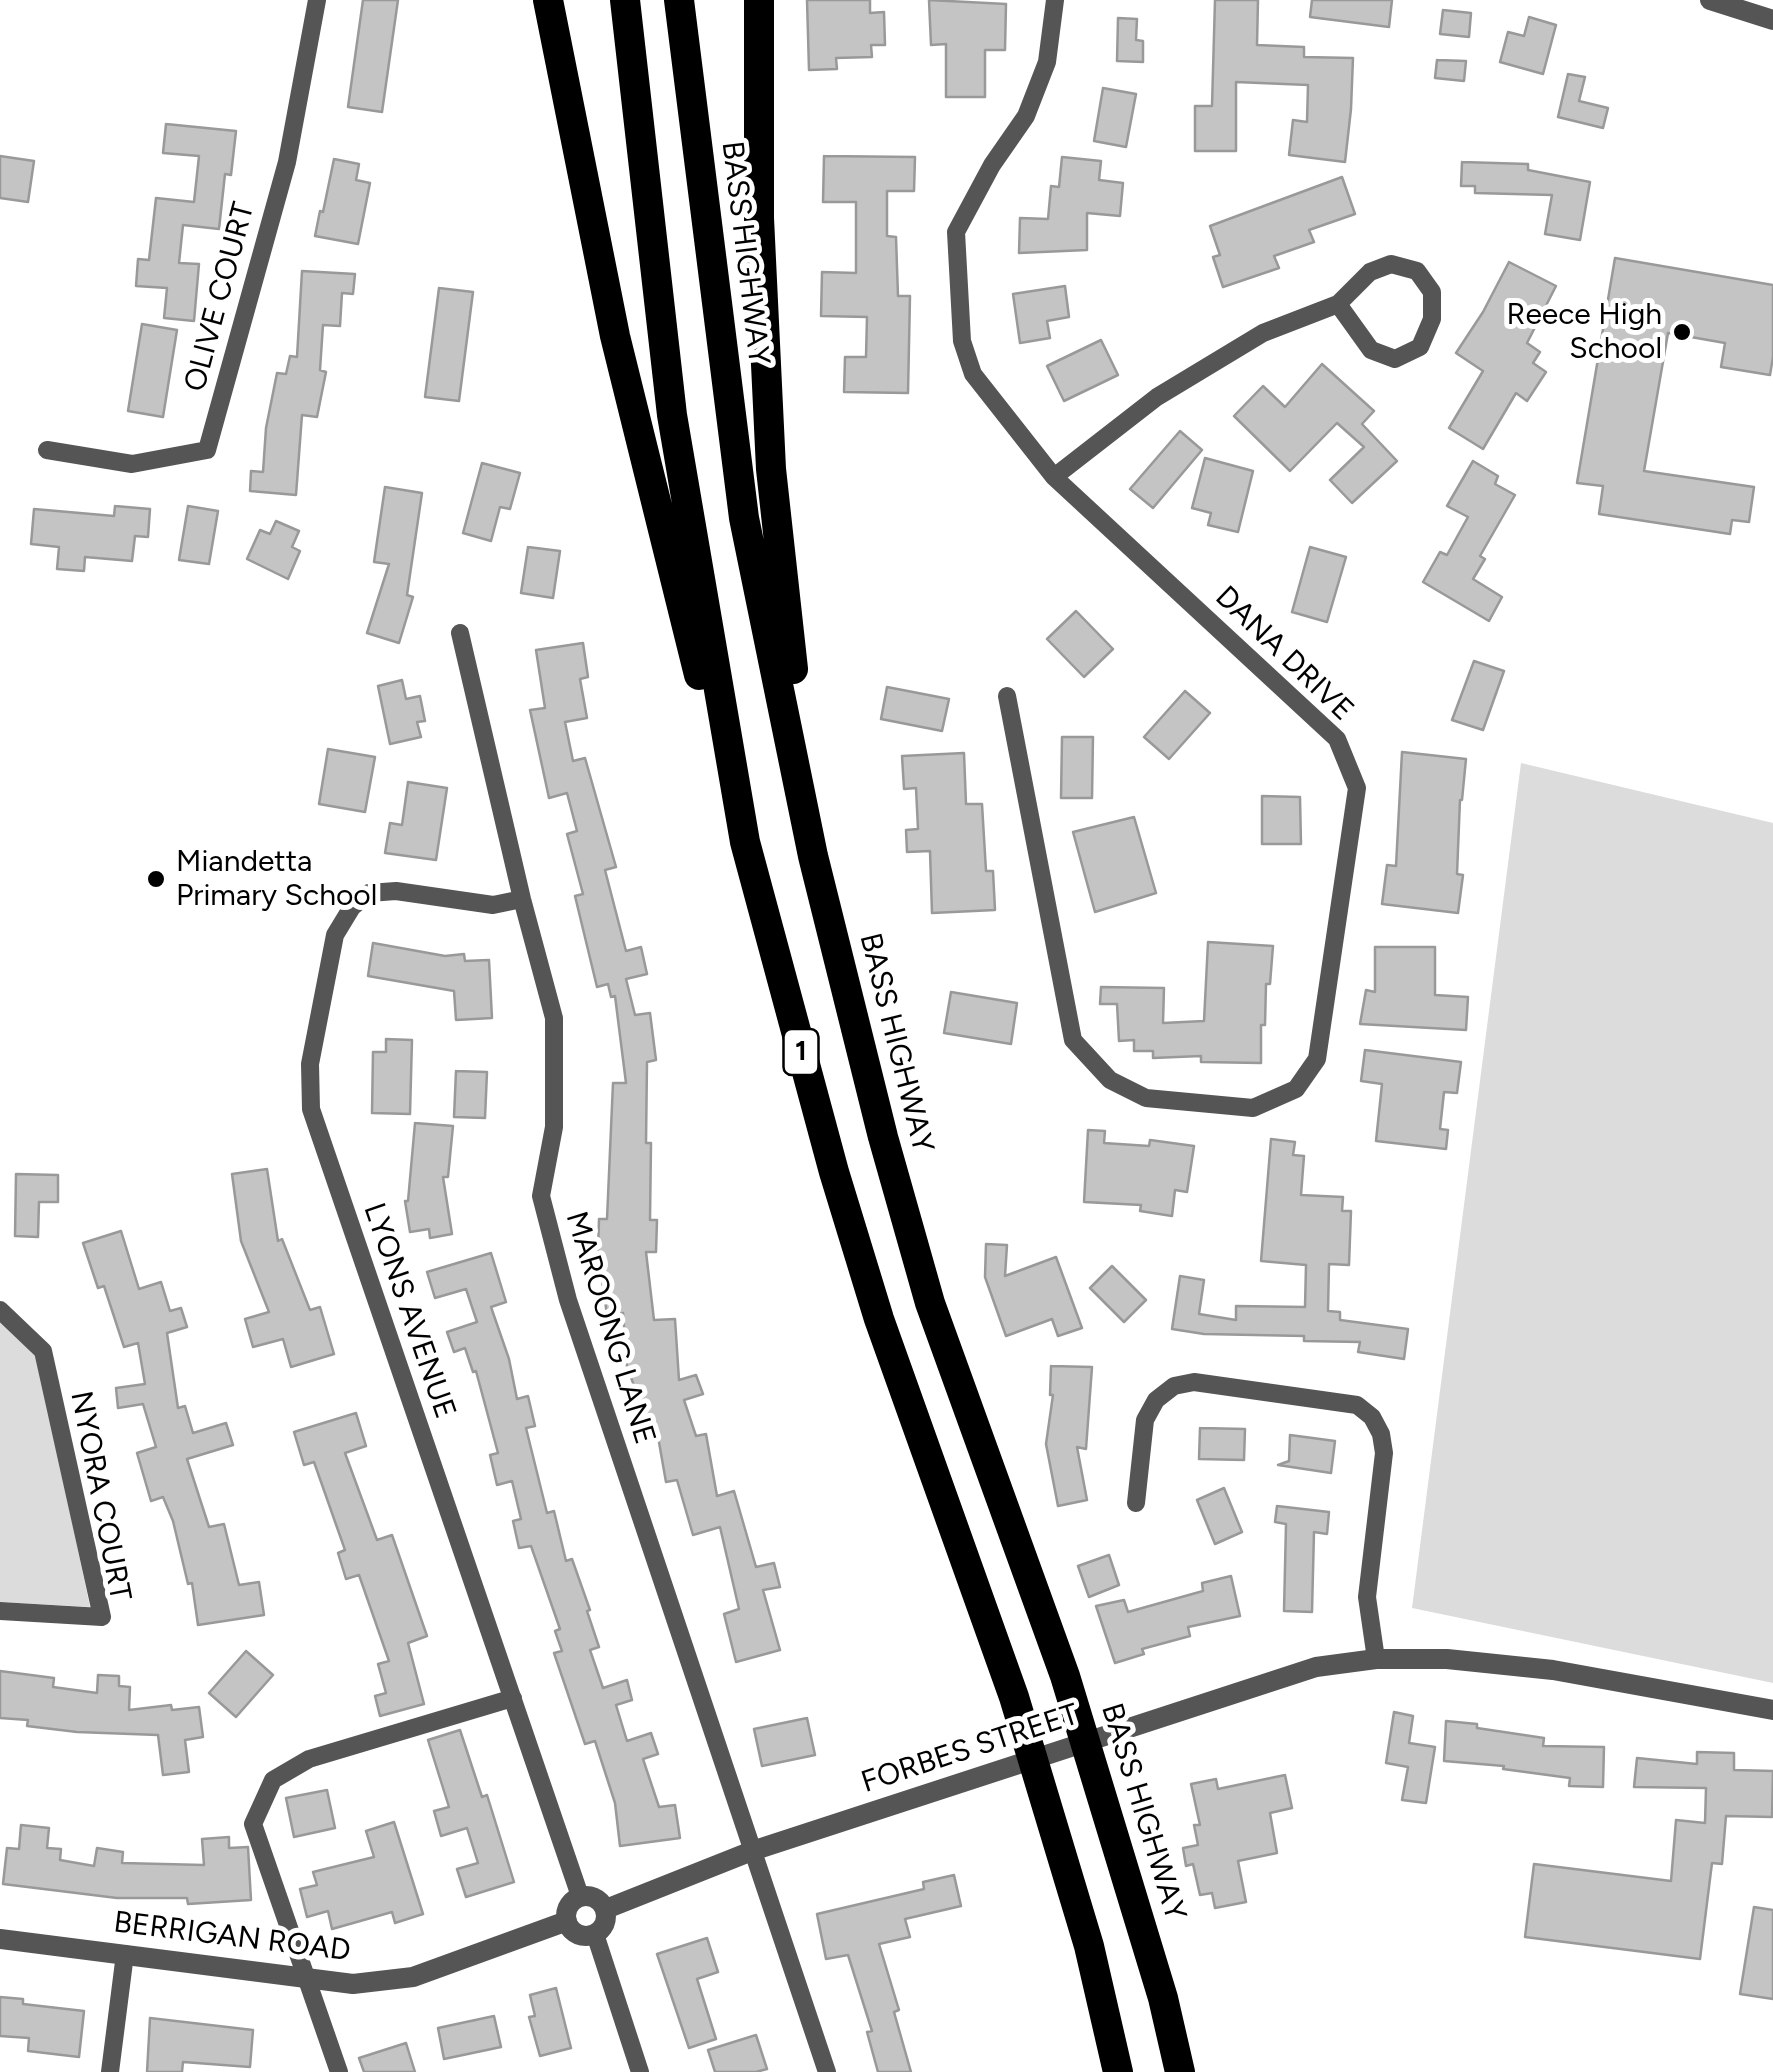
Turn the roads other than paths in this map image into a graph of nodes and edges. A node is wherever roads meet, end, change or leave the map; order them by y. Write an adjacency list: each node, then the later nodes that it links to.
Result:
1 (317, 0): 10 (street, OLIVE COURT)
2 (548, 0): 14 (highway)
3 (625, 0): 14 (highway, 1)
4 (679, 0): 15 (highway, BASS HIGHWAY / 1)
5 (759, 0): 15 (highway)
6 (1056, 0): 11 (street, DANA DRIVE)
7 (1710, 0): 8 (street)
8 (1773, 20)
9 (1338, 304): 9 (street); 11 (street)
10 (47, 450)
11 (1054, 476): 13 (street, DANA DRIVE)
12 (460, 633): 16 (street, MAROONG LANE)
13 (1007, 696)
14 (745, 842): 35 (highway, 1)
15 (813, 856): 36 (highway, BASS HIGHWAY / 1)
16 (522, 899): 21 (street, LYONS AVENUE); 23 (street, MAROONG LANE)
17 (0, 1310): 19 (street, NYORA COURT)
18 (1136, 1503): 20 (street)
19 (0, 1611)
20 (1376, 1658): 22 (street, FORBES STREET); 23 (street, FORBES STREET)
21 (513, 1698): 24 (street, LYONS AVENUE); 30 (street)
22 (1773, 1710)
23 (752, 1851): 25 (street, FORBES STREET); 34 (street, MAROONG LANE)
24 (580, 1896): 25 (street); 26 (street)
25 (606, 1909): 27 (street)
26 (567, 1921): 27 (street); 30 (street, BERRIGAN ROAD)
27 (595, 1934): 33 (street)
28 (0, 1940): 29 (street, BERRIGAN ROAD)
29 (125, 1954): 30 (street, BERRIGAN ROAD); 31 (street)
30 (304, 1979): 32 (street)
31 (110, 2072)
32 (339, 2072)
33 (640, 2072)
34 (827, 2072)
35 (1118, 2072)
36 (1180, 2072)

